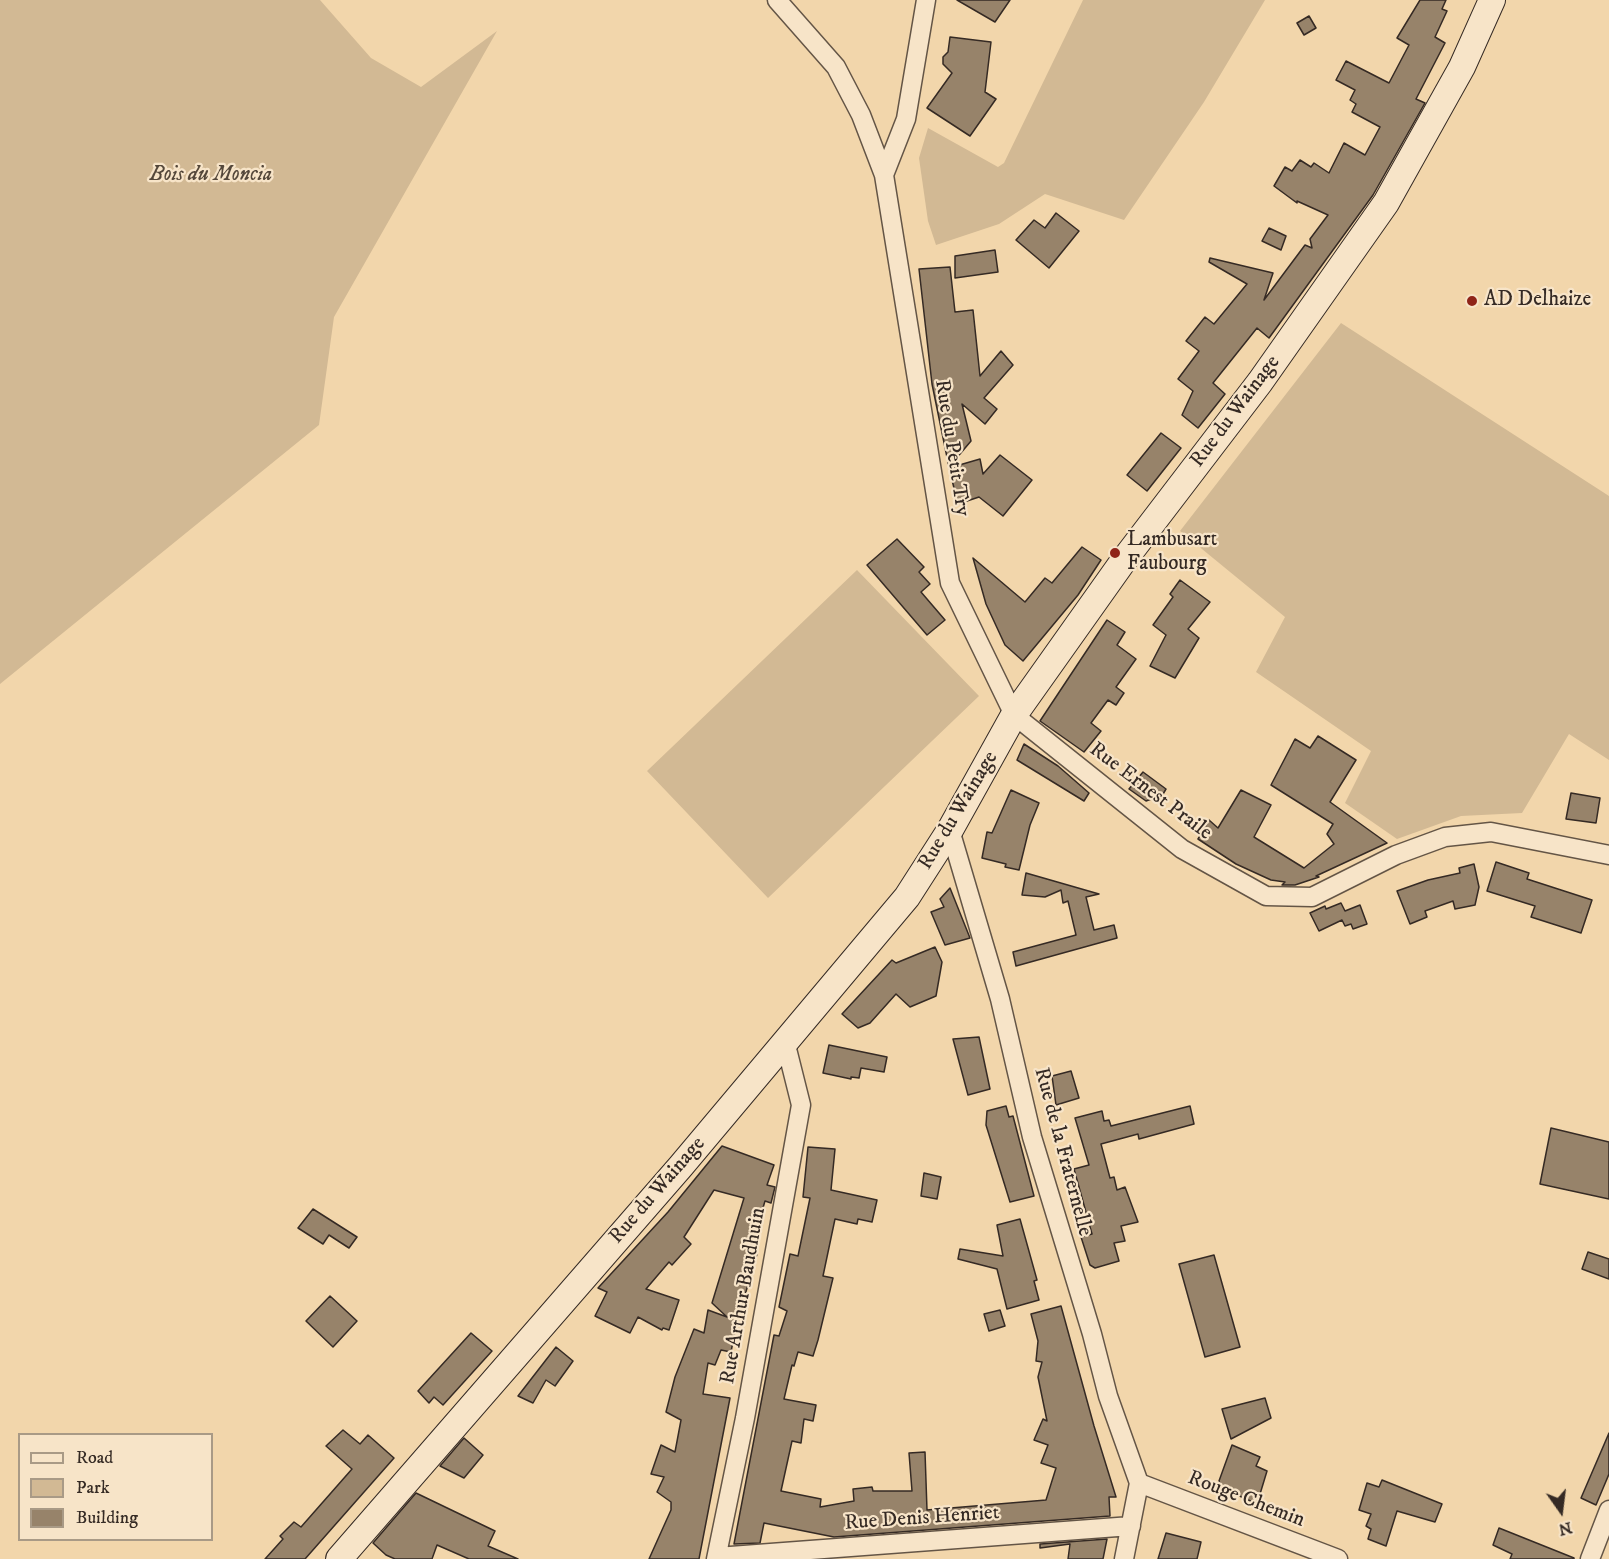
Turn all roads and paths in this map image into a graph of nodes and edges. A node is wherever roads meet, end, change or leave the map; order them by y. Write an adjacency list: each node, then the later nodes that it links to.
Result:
1 (777, 0): 4 (street, Rue du Petit Try)
2 (926, 0): 4 (street)
3 (1492, 0): 5 (main road, Rue du Wainage)
4 (884, 175): 5 (street, Rue du Petit Try)
5 (1014, 715): 6 (main road, Rue du Wainage); 7 (street, Rue Ernest Praile)
6 (950, 830): 8 (main road, Rue du Wainage); 9 (street, Rue de la Fraternelle)
7 (1609, 855)
8 (785, 1041): 12 (street, Rue Arthur Baudhuin); 13 (main road, Rue du Wainage)
9 (1139, 1483): 11 (street); 15 (street, Rouge Chemin)
10 (1609, 1510): 16 (street)
11 (1131, 1526): 12 (street, Rue Denis Henriet); 14 (street)
12 (716, 1558)
13 (339, 1559)
14 (1124, 1559)
15 (1338, 1559)
16 (1590, 1559)

